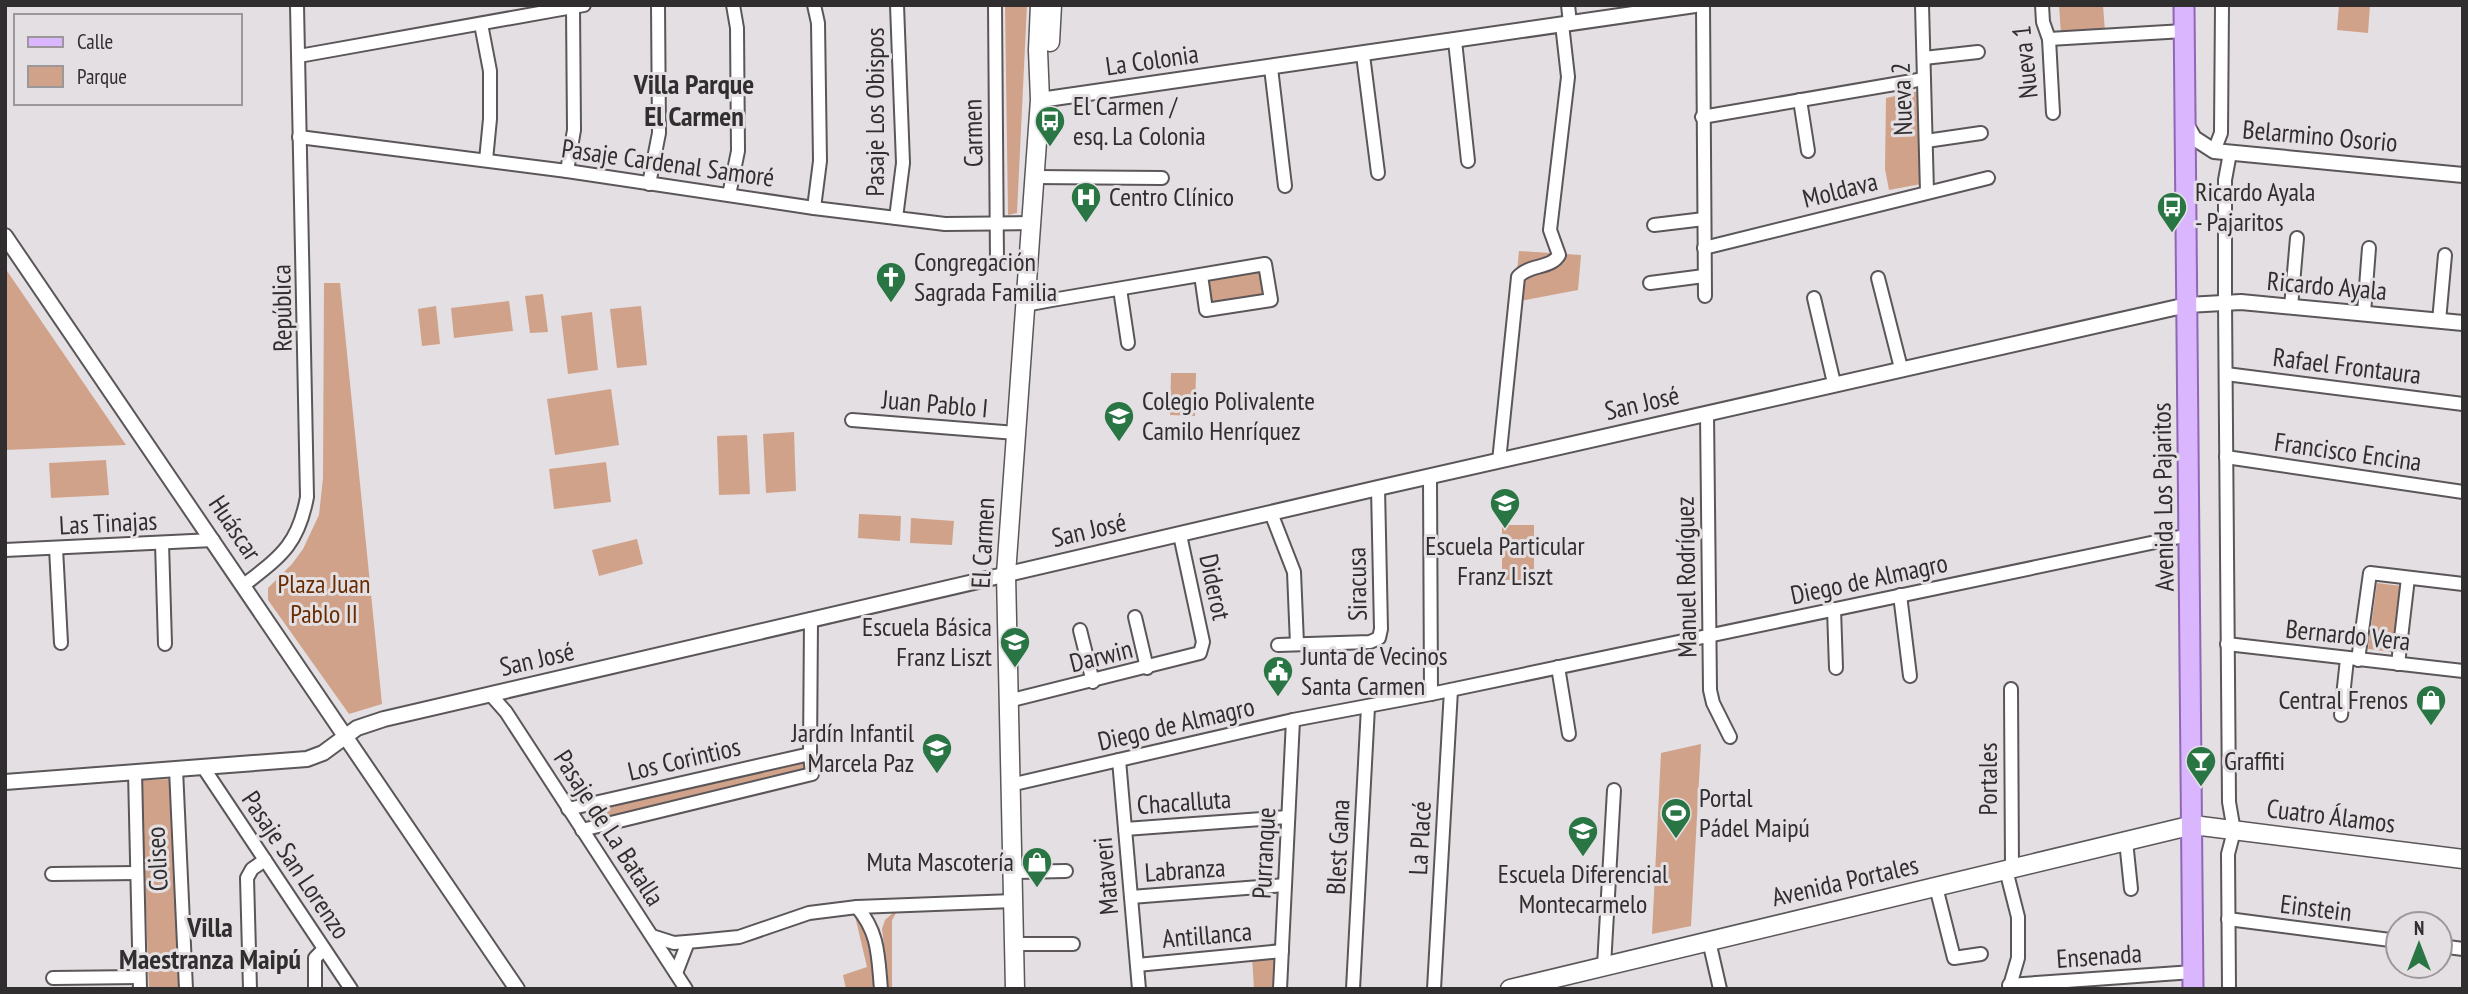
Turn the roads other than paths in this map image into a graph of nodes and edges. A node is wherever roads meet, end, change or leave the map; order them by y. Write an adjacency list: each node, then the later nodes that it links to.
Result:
1 (297, 5): 24 (street, República)
2 (658, 5): 47 (street)
3 (733, 5): 50 (street)
4 (814, 5): 51 (street)
5 (897, 5): 52 (street, Pasaje Los Obispos)
6 (995, 5): 54 (street, Carmen)
7 (1040, 5): 28 (main road, El Carmen)
8 (1052, 5): 28 (main road, El Carmen)
9 (1568, 5): 18 (street)
10 (1695, 5): 18 (street, La Colonia)
11 (1703, 5): 31 (street)
12 (1922, 5): 25 (street, Nueva 2)
13 (2042, 5): 20 (street, Nueva 1)
14 (2184, 5): 19 (main road, Avenida Los Pajaritos)
15 (2222, 5): 37 (street)
16 (579, 6): 17 (street); 41 (street)
17 (481, 24): 24 (street); 39 (street)
18 (1566, 24): 21 (street, La Colonia); 86 (street)
19 (2184, 31): 20 (street); 32 (main road, Avenida Los Pajaritos)
20 (2049, 39): 30 (street, Nueva 1)
21 (1455, 41): 23 (street, La Colonia); 40 (street)
22 (1978, 52): 25 (street)
23 (1363, 54): 26 (street, La Colonia); 42 (street)
24 (299, 56): 34 (street, República)
25 (1924, 58): 27 (street, Nueva 2)
26 (1271, 68): 28 (street, La Colonia); 48 (street)
27 (1924, 79): 29 (street); 35 (street, Nueva 2)
28 (1040, 100): 44 (main road, El Carmen)
29 (1800, 100): 31 (street); 36 (street)
30 (2053, 113)
31 (1702, 117): 53 (street)
32 (2185, 122): 37 (street, Belarmino Osorio); 72 (main road, Avenida Los Pajaritos)
33 (1981, 133): 35 (street)
34 (299, 138): 39 (street, Pasaje Cardenal Samoré); 100 (street, República)
35 (1926, 141): 49 (street, Nueva 2)
36 (1808, 151)
37 (2214, 151): 38 (street, Belarmino Osorio)
38 (2230, 153): 43 (street, Belarmino Osorio); 70 (street)
39 (486, 160): 41 (street, Pasaje Cardenal Samoré)
40 (1468, 161)
41 (567, 171): 47 (street, Pasaje Cardenal Samoré)
42 (1378, 173)
43 (2463, 174)
44 (1034, 177): 45 (street); 55 (main road, El Carmen)
45 (1161, 178)
46 (1988, 178): 49 (street, Moldava)
47 (649, 184): 50 (street, Pasaje Cardenal Samoré)
48 (1285, 186)
49 (1927, 191): 59 (street, Moldava)
50 (729, 195): 51 (street, Pasaje Cardenal Samoré)
51 (814, 208): 52 (street, Pasaje Cardenal Samoré)
52 (896, 218): 54 (street, Pasaje Cardenal Samoré)
53 (1704, 219): 56 (street); 59 (street)
54 (997, 223): 55 (street, Pasaje Cardenal Samoré); 62 (street, Carmen)
55 (1031, 223): 71 (main road, El Carmen)
56 (1654, 225)
57 (5, 236): 93 (street, Huáscar)
58 (2297, 238): 73 (street)
59 (1704, 248): 64 (street)
60 (2369, 248): 74 (street)
61 (2445, 255): 75 (street)
62 (997, 261)
63 (1201, 275): 63 (street); 67 (street)
64 (1704, 276): 66 (street); 68 (street)
65 (1878, 278): 78 (street)
66 (1650, 283)
67 (1119, 289): 71 (street); 77 (street)
68 (1704, 296)
69 (1814, 299): 80 (street)
70 (2225, 302): 72 (street, Ricardo Ayala); 73 (street, Ricardo Ayala); 79 (street)
71 (1025, 305): 84 (main road, El Carmen)
72 (2187, 305): 78 (street, San José); 92 (main road, Avenida Los Pajaritos)
73 (2291, 307): 74 (street, Ricardo Ayala)
74 (2364, 313): 75 (street, Ricardo Ayala)
75 (2439, 321): 76 (street, Ricardo Ayala)
76 (2463, 323)
77 (1128, 344)
78 (1900, 368): 80 (street, San José)
79 (2225, 373): 81 (street, Rafael Frontaura); 85 (street)
80 (1834, 383): 82 (street, San José)
81 (2463, 404)
82 (1706, 413): 86 (street, San José); 106 (street, Manuel Rodríguez)
83 (852, 420): 84 (street, Juan Pablo I)
84 (1016, 433): 97 (main road, El Carmen)
85 (2226, 457): 89 (street, Francisco Encina); 110 (street)
86 (1499, 461): 87 (street, San José)
87 (1430, 477): 88 (street, San José); 123 (street)
88 (1378, 488): 90 (street, San José); 109 (street, Siracusa)
89 (2463, 492)
90 (1271, 513): 91 (street, San José); 109 (street)
91 (1180, 535): 97 (street, San José); 112 (street, Diderot)
92 (2189, 535): 101 (street, Diego de Almagro); 142 (main road, Avenida Los Pajaritos)
93 (213, 540): 94 (street, Las Tinajas); 100 (street, Huáscar)
94 (162, 543): 95 (street, Las Tinajas); 108 (street)
95 (56, 548): 96 (street, Las Tinajas); 107 (street)
96 (5, 550)
97 (1006, 574): 104 (street, San José); 125 (main road, El Carmen)
98 (2408, 578): 99 (street); 113 (street); 114 (street)
99 (2463, 584)
100 (244, 585): 130 (street, Huáscar)
101 (1900, 595): 102 (street, Diego de Almagro); 119 (street)
102 (1834, 609): 106 (street, Diego de Almagro); 117 (street)
103 (1135, 617): 116 (street)
104 (811, 619): 124 (street, San José); 132 (street)
105 (1080, 630): 120 (street)
106 (1709, 635): 115 (street, Diego de Almagro); 131 (street, Manuel Rodríguez)
107 (61, 643)
108 (165, 644)
109 (1297, 644): 111 (street, Siracusa)
110 (2227, 644): 113 (street, Bernardo Vera); 145 (street)
111 (1278, 645)
112 (1203, 650): 116 (street, Darwin)
113 (2352, 660): 114 (street, Bernardo Vera); 127 (street)
114 (2398, 664): 118 (street, Bernardo Vera)
115 (1558, 667): 122 (street, Diego de Almagro); 129 (street)
116 (1147, 668): 120 (street, Darwin)
117 (1836, 668)
118 (2463, 671)
119 (1910, 677)
120 (1093, 682): 125 (street, Darwin)
121 (2011, 689): 149 (street, Portales)
122 (1451, 690): 123 (street, Diego de Almagro); 190 (street, La Placé)
123 (1431, 694): 126 (street, Diego de Almagro)
124 (491, 695): 130 (street, San José); 140 (street, Pasaje de La Batalla)
125 (1009, 701): 138 (main road, El Carmen)
126 (1368, 706): 128 (street, Diego de Almagro); 189 (street, Blest Gana)
127 (2340, 715)
128 (1293, 720): 133 (street, Diego de Almagro); 141 (street, Purranque)
129 (1569, 734)
130 (347, 735): 134 (street, San José); 183 (street, Huáscar)
131 (1730, 737)
132 (810, 754): 140 (street, Los Corintios); 144 (street)
133 (1119, 760): 138 (street, Diego de Almagro); 143 (street, Mataveri)
134 (203, 767): 135 (street, San José); 148 (street, Pasaje San Lorenzo)
135 (176, 769): 136 (street, San José); 179 (street, Coliseo)
136 (135, 772): 137 (street, San José); 152 (street, Coliseo)
137 (5, 782)
138 (1010, 785): 151 (main road, El Carmen)
139 (1614, 790): 173 (street)
140 (568, 809): 144 (street, Pasaje de La Batalla)
141 (1288, 817): 143 (street, Chacalluta); 154 (street, Purranque)
142 (2193, 825): 145 (main road, Cuatro Álamos); 146 (main road, Avenida Portales); 176 (main road, Avenida Los Pajaritos)
143 (1125, 829): 157 (street, Mataveri)
144 (582, 830): 162 (street, Pasaje de La Batalla)
145 (2234, 831): 147 (main road, Cuatro Álamos); 161 (street)
146 (2126, 841): 149 (main road, Avenida Portales); 156 (street)
147 (2463, 859)
148 (265, 860): 169 (street, Pasaje San Lorenzo); 180 (street)
149 (2009, 869): 155 (main road, Avenida Portales); 178 (street, Ensenada)
150 (1066, 871): 151 (street)
151 (1012, 872): 158 (main road, El Carmen)
152 (138, 873): 153 (street); 177 (street, Coliseo)
153 (52, 874)
154 (1285, 885): 157 (street, Labranza); 170 (street, Purranque)
155 (1936, 887): 165 (main road, Avenida Portales); 171 (street)
156 (2131, 889)
157 (1131, 897): 172 (street, Mataveri)
158 (1013, 901): 159 (street); 167 (main road, El Carmen)
159 (892, 905): 160 (street); 163 (street)
160 (857, 907): 163 (street); 166 (street)
161 (2228, 919): 164 (street, Einstein); 193 (street)
162 (652, 936): 166 (street); 174 (street, Pasaje de La Batalla)
163 (876, 939): 185 (street)
164 (2384, 939)
165 (1709, 940): 173 (main road, Avenida Portales); 192 (street)
166 (688, 942): 174 (street)
167 (1014, 944): 168 (street); 186 (main road, El Carmen)
168 (1073, 944)
169 (324, 949): 181 (street); 182 (street, Pasaje San Lorenzo)
170 (1282, 951): 172 (street, Antillanca); 188 (street, Purranque)
171 (1981, 954)
172 (1137, 964): 187 (street, Mataveri)
173 (1604, 966): 191 (main road, Avenida Portales)
174 (676, 973): 184 (street, Pasaje de La Batalla)
175 (52, 978): 177 (street)
176 (2193, 981): 178 (street, Ensenada)
177 (140, 983)
178 (2009, 987)
179 (186, 989)
180 (250, 989)
181 (315, 989)
182 (351, 989)
183 (517, 989)
184 (686, 989)
185 (881, 989)
186 (1015, 989)
187 (1139, 989)
188 (1280, 989)
189 (1353, 989)
190 (1434, 989)
191 (1510, 989)
192 (1720, 989)
193 (2230, 989)

